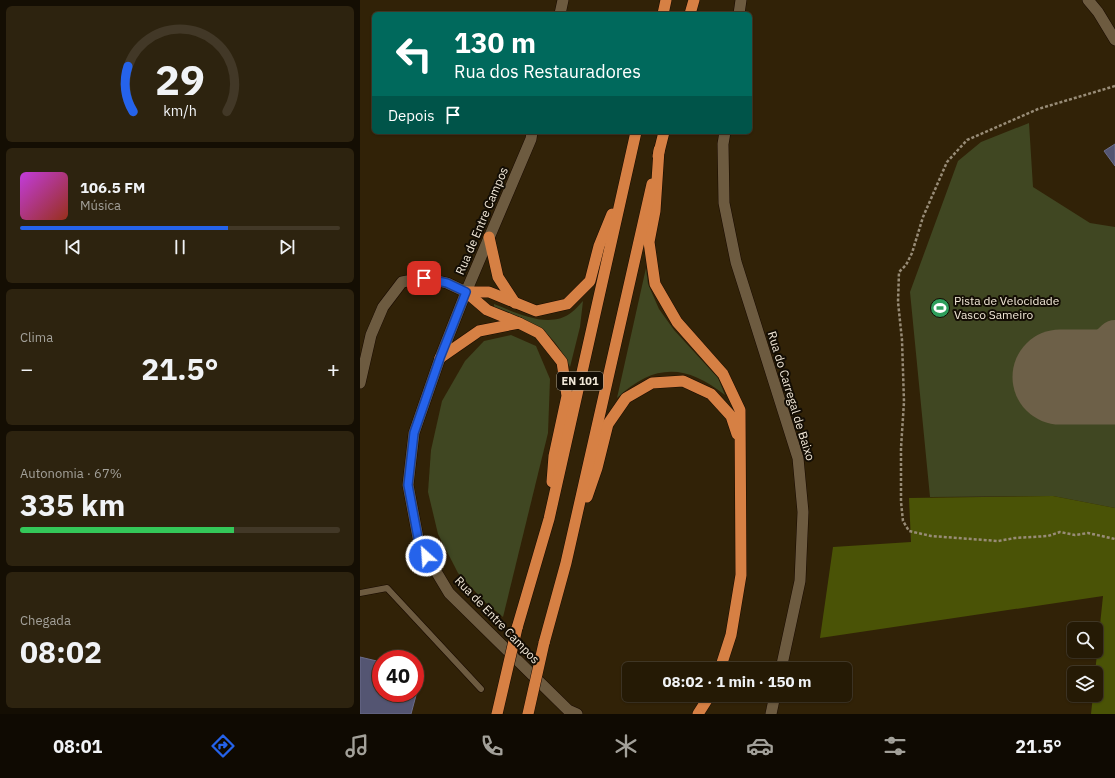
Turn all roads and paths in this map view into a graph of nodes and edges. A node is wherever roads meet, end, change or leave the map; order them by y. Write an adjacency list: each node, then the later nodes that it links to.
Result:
1 (563, 0): 6 (street)
2 (666, 0): 7 (highway)
3 (694, 0): 8 (highway)
4 (741, 0): 9 (street)
5 (1088, 0): 10 (street)
6 (560, 12)
7 (663, 12)
8 (691, 12)
9 (739, 12)
10 (1115, 40)
11 (1115, 86): 26 (path)
12 (531, 134): 18 (street, Rua de Entre Campos)
13 (636, 134): 17 (highway, EN 101)
14 (663, 134): 16 (highway, EN 101)
15 (725, 134): 30 (street, Rua do Carregal de Baixo)
16 (659, 150): 24 (highway); 27 (highway, EN 101)
17 (626, 176): 20 (highway); 25 (highway, EN 101)
18 (489, 237): 19 (street, Rua de Entre Campos); 20 (highway)
19 (466, 292): 20 (highway); 21 (highway); 22 (street, Rua de Entre Campos); 23 (street)
20 (515, 303)
21 (519, 322): 22 (highway); 25 (highway)
22 (440, 358): 34 (street, Rua de Entre Campos)
23 (360, 383)
24 (740, 445): 27 (highway); 29 (highway)
25 (549, 519): 35 (highway, EN 101, bridge)
26 (1115, 539)
27 (566, 563): 36 (highway, EN 101, bridge)
28 (360, 593): 31 (lane)
29 (722, 662)
30 (783, 662)
31 (481, 689)
32 (706, 702): 37 (highway)
33 (774, 702): 38 (street)
34 (572, 713)
35 (497, 714)
36 (528, 714)
37 (698, 714)
38 (771, 714)

